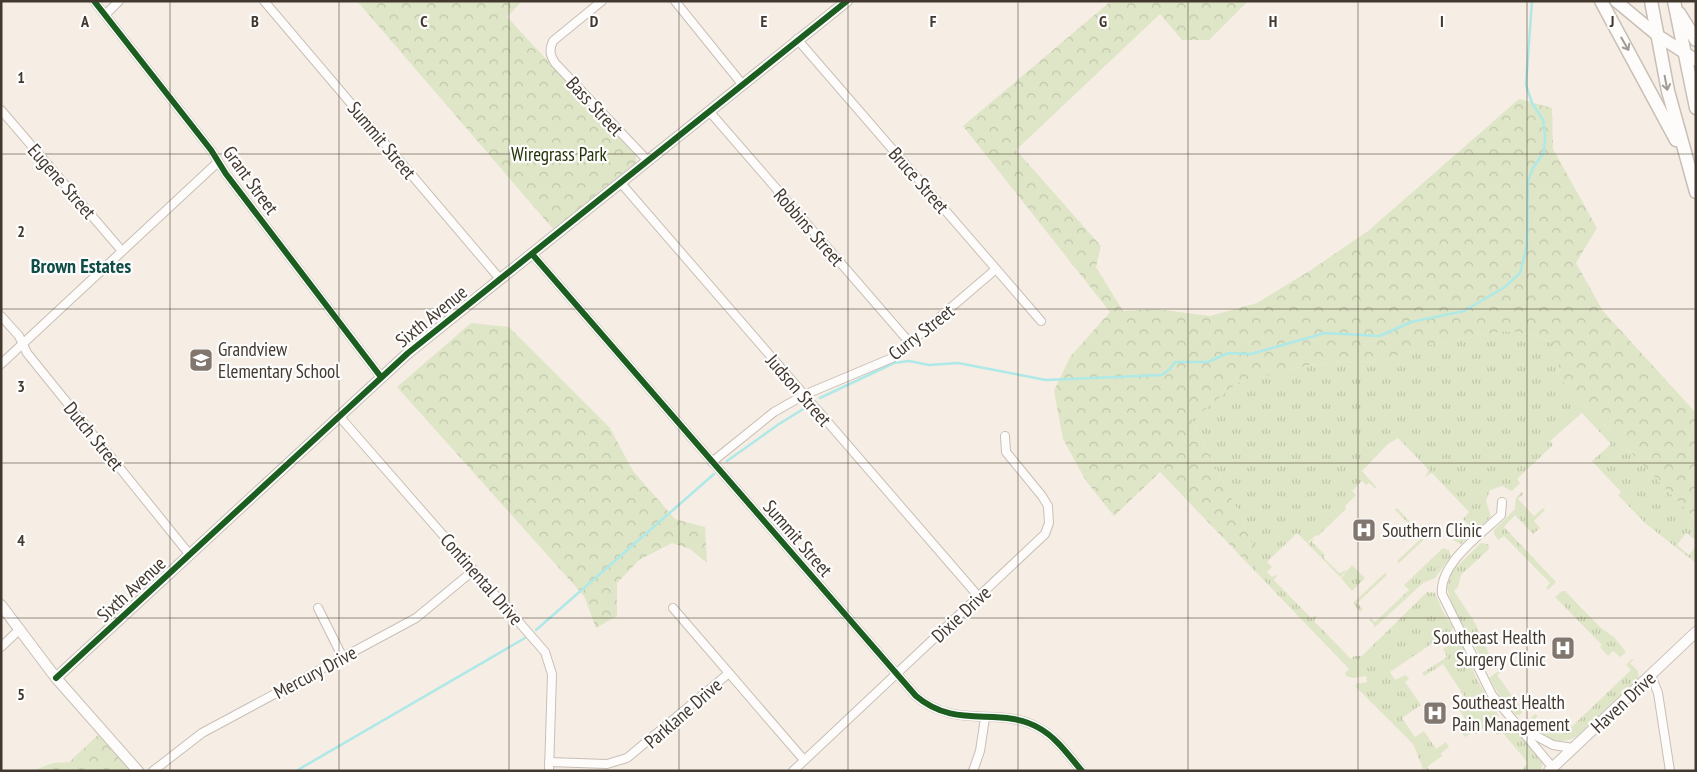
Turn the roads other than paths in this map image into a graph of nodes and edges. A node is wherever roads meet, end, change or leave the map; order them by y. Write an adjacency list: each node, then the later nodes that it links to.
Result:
1 (94, 1): 11 (street, Grant Street)
2 (119, 1): 11 (street)
3 (264, 1): 28 (street, Summit Street)
4 (602, 1): 21 (street, Bass Street)
5 (675, 1): 16 (street)
6 (847, 1): 13 (street, Sixth Avenue)
7 (1601, 1): 20 (main road, one-way to 20)
8 (1616, 1): 12 (main road)
9 (1651, 1): 12 (main road)
10 (1675, 4): 14 (main road); 15 (main road)
11 (106, 14): 22 (street, Grant Street)
12 (1657, 35): 15 (main road); 20 (main road, one-way to 20)
13 (797, 39): 16 (street, Sixth Avenue); 27 (street, Bruce Street)
14 (1696, 40)
15 (1690, 57): 17 (main road)
16 (742, 84): 19 (street, Sixth Avenue)
17 (1696, 108)
18 (1, 110): 25 (street, Eugene Street)
19 (709, 111): 21 (street, Sixth Avenue); 32 (street, Robbins Street)
20 (1683, 151): 24 (main road)
21 (647, 160): 23 (street, Sixth Avenue)
22 (218, 162): 25 (street); 34 (street, Grant Street)
23 (620, 182): 26 (street, Sixth Avenue); 35 (street, Judson Street)
24 (1696, 192)
25 (122, 251): 31 (street)
26 (532, 254): 28 (street, Sixth Avenue); 38 (street, Summit Street)
27 (996, 269): 30 (street, Bruce Street); 32 (street, Curry Street)
28 (500, 279): 34 (street, Sixth Avenue)
29 (1, 316): 31 (street, Dutch Street)
30 (1041, 321)
31 (23, 344): 33 (street); 40 (street, Dutch Street)
32 (910, 344): 35 (street, Curry Street)
33 (1, 364)
34 (381, 377): 36 (street, Sixth Avenue)
35 (804, 395): 38 (street, Curry Street); 42 (street, Judson Street)
36 (339, 416): 40 (street, Sixth Avenue); 41 (street, Continental Drive)
37 (1005, 436): 42 (street, Dixie Drive)
38 (712, 462): 51 (street, Summit Street)
39 (1502, 502): 55 (street)
40 (190, 555): 53 (street, Sixth Avenue)
41 (474, 570): 49 (street, Mercury Drive); 58 (street, Continental Drive)
42 (979, 597): 51 (street, Dixie Drive)
43 (1, 605): 46 (street)
44 (318, 608): 49 (street)
45 (673, 608): 50 (street)
46 (20, 629): 48 (street); 53 (street)
47 (1696, 632): 52 (street, Haven Drive)
48 (1, 647)
49 (343, 658): 61 (street, Mercury Drive)
50 (729, 673): 57 (street); 58 (street, Parklane Drive)
51 (896, 674): 54 (street, Summit Street); 57 (street, Dixie Drive)
52 (1651, 675): 56 (street, Haven Drive); 65 (street)
53 (56, 678): 60 (street)
54 (985, 718): 63 (street); 64 (street, Summit Street)
55 (1518, 726): 56 (street); 59 (street)
56 (1573, 748): 59 (street, Haven Drive)
57 (804, 760): 62 (street, Dixie Drive)
58 (549, 766)
59 (1551, 769)
60 (138, 771)
61 (153, 771)
62 (793, 771)
63 (973, 771)
64 (1082, 771)
65 (1670, 771)

